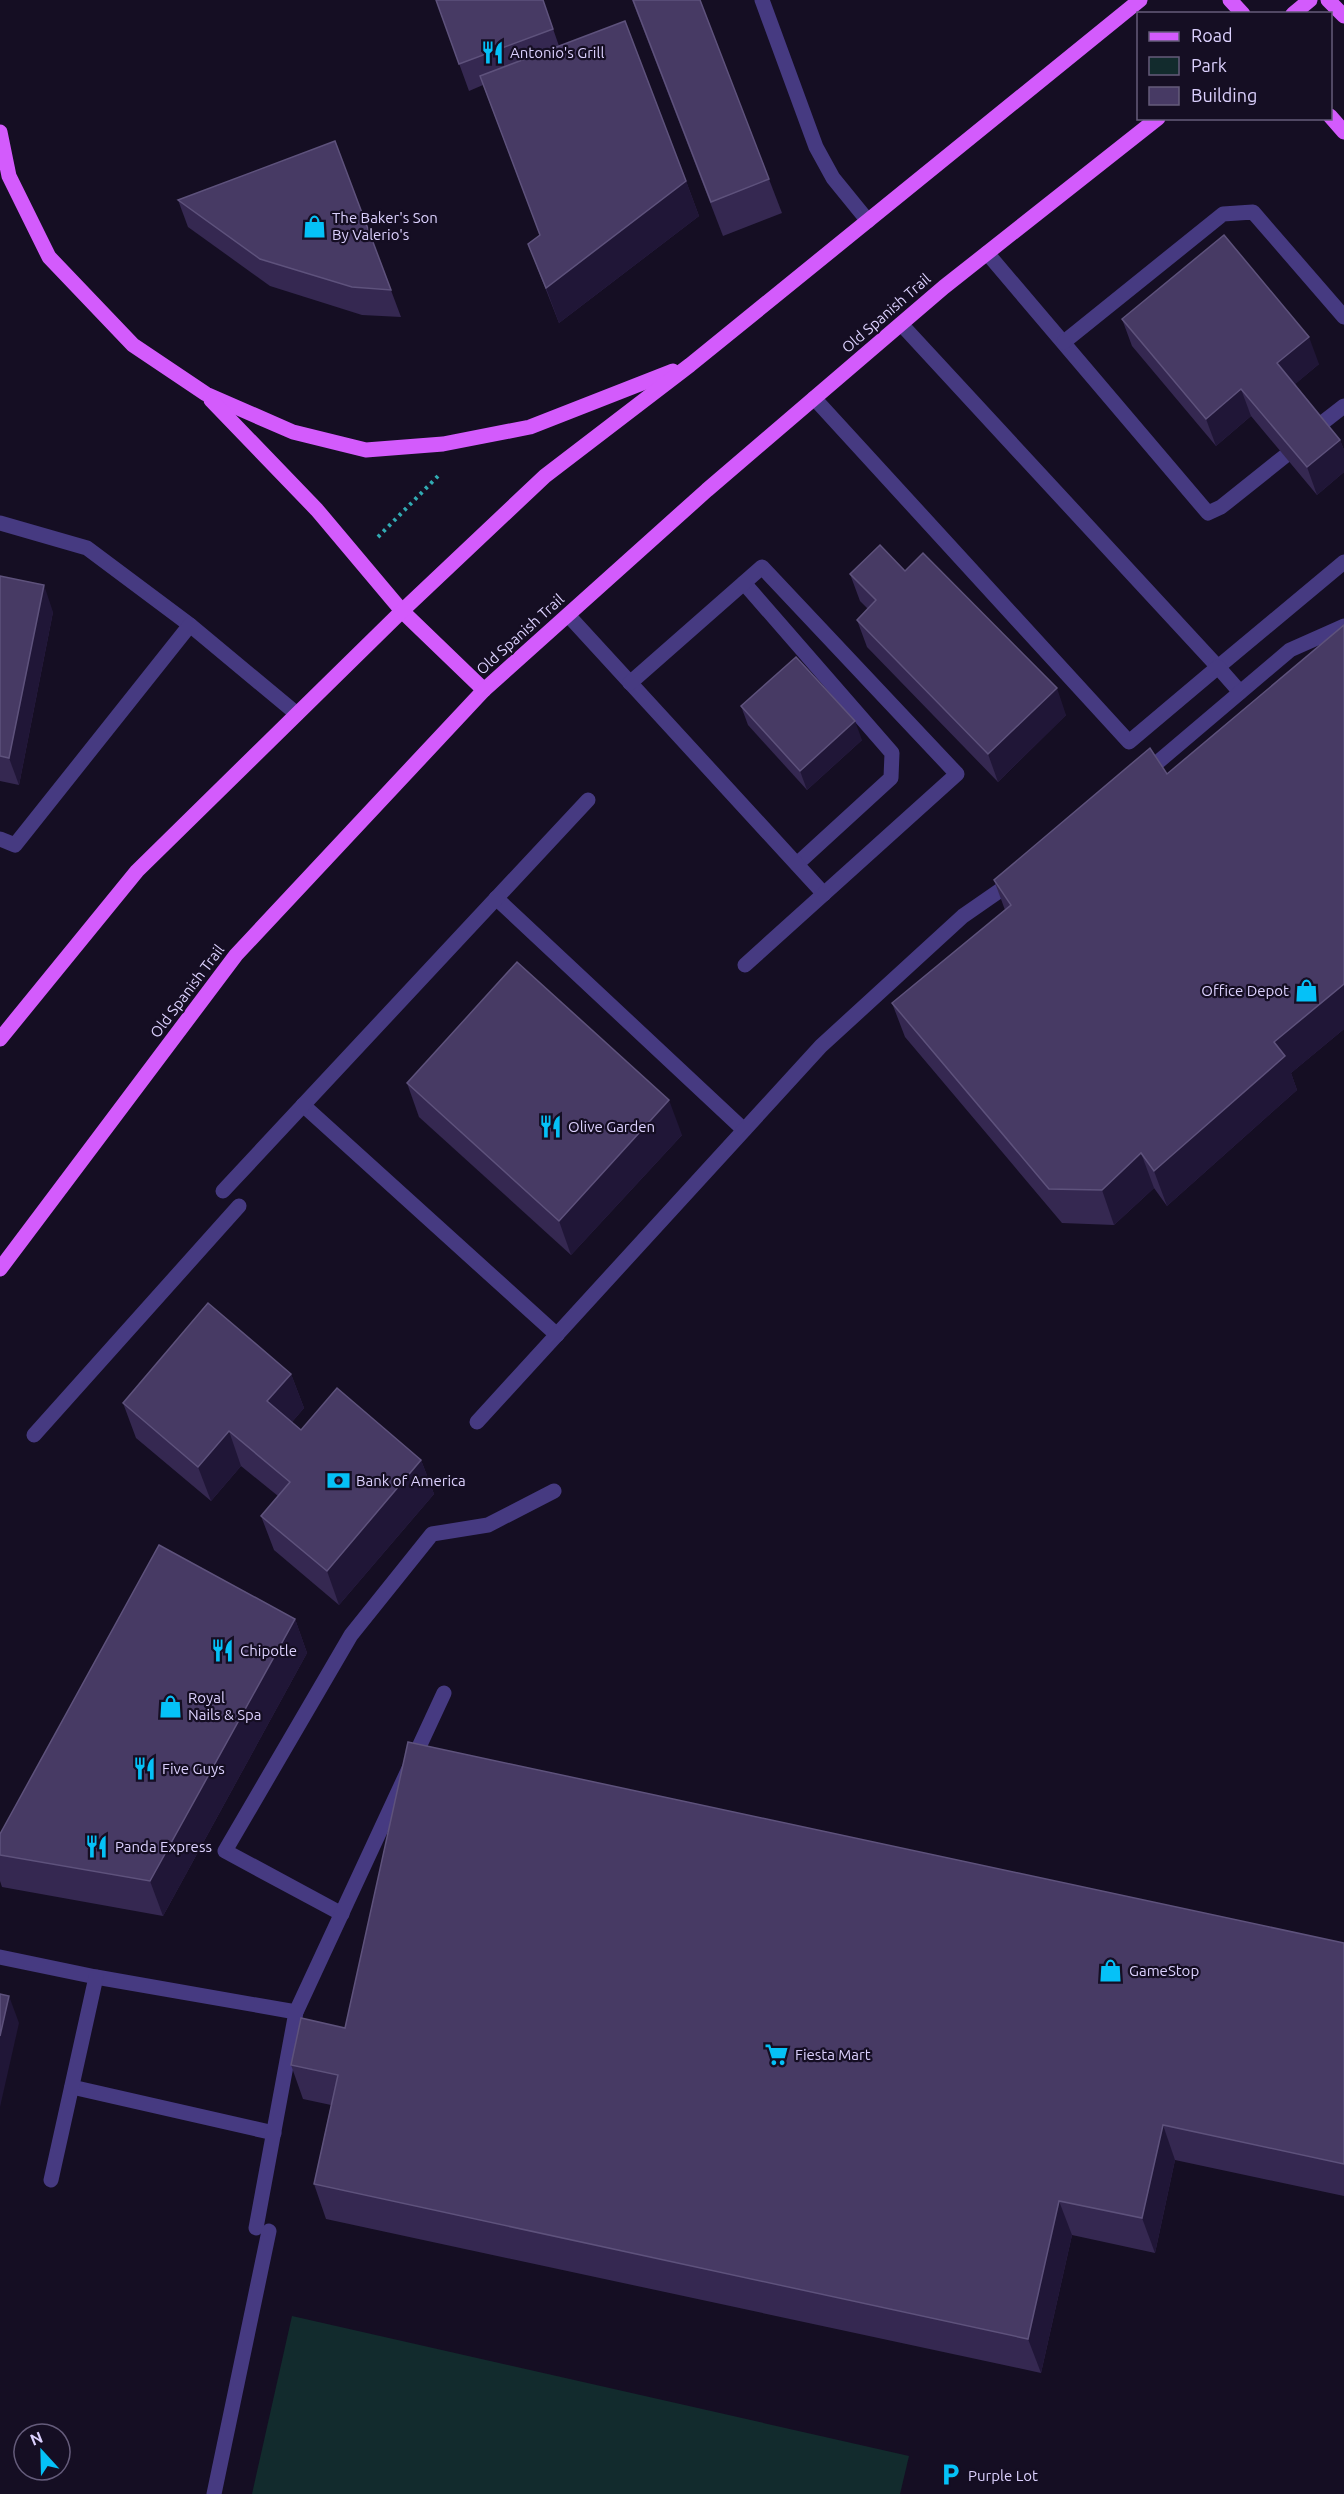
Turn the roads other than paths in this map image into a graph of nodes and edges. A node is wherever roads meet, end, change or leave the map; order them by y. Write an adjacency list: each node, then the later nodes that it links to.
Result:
1 (762, 0): 13 (lane)
2 (1140, 0): 13 (main road)
3 (1230, 0): 6 (main road)
4 (1310, 0): 7 (main road)
5 (1328, 0): 8 (main road)
6 (1241, 12)
7 (1295, 12)
8 (1344, 16)
9 (1332, 118): 12 (main road)
10 (1155, 120): 14 (main road, Old Spanish Trail)
11 (0, 132): 19 (main road)
12 (1344, 132)
13 (868, 221): 18 (main road)
14 (987, 253): 16 (main road, Old Spanish Trail); 17 (lane)
15 (1344, 317): 17 (lane)
16 (901, 324): 20 (main road, Old Spanish Trail); 31 (lane)
17 (1064, 342): 23 (lane)
18 (690, 365): 19 (main road); 27 (main road)
19 (206, 394): 27 (main road)
20 (814, 398): 28 (main road, Old Spanish Trail); 31 (lane)
21 (1344, 406): 22 (lane)
22 (1317, 427)
23 (1285, 456)
24 (0, 523): 29 (lane)
25 (1344, 562): 31 (lane)
26 (744, 583): 32 (lane); 39 (lane); 41 (lane)
27 (402, 611): 33 (main road); 35 (main road)
28 (568, 615): 32 (lane); 33 (main road, Old Spanish Trail)
29 (190, 625): 35 (lane); 38 (lane)
30 (1344, 626): 34 (lane)
31 (1218, 667): 34 (lane)
32 (630, 683): 39 (lane)
33 (484, 690): 49 (main road, Old Spanish Trail)
34 (1240, 692): 36 (lane)
35 (297, 714): 44 (main road)
36 (1132, 784)
37 (588, 800): 42 (lane)
38 (0, 839)
39 (797, 864): 41 (lane)
40 (1024, 874): 46 (lane)
41 (824, 894): 43 (lane)
42 (496, 898): 45 (lane); 46 (lane)
43 (745, 965)
44 (0, 1039)
45 (303, 1105): 47 (lane); 50 (lane)
46 (744, 1130): 50 (lane)
47 (223, 1191)
48 (239, 1206): 52 (lane)
49 (0, 1269)
50 (557, 1335): 51 (lane)
51 (477, 1422)
52 (34, 1435)
53 (554, 1491): 55 (lane)
54 (444, 1693): 55 (lane)
55 (342, 1914): 58 (lane)
56 (0, 1958): 57 (lane)
57 (96, 1977): 58 (lane); 59 (lane)
58 (296, 2012): 60 (lane)
59 (72, 2087): 60 (lane); 61 (lane)
60 (274, 2133): 62 (lane)
61 (51, 2181)
62 (214, 2494)

